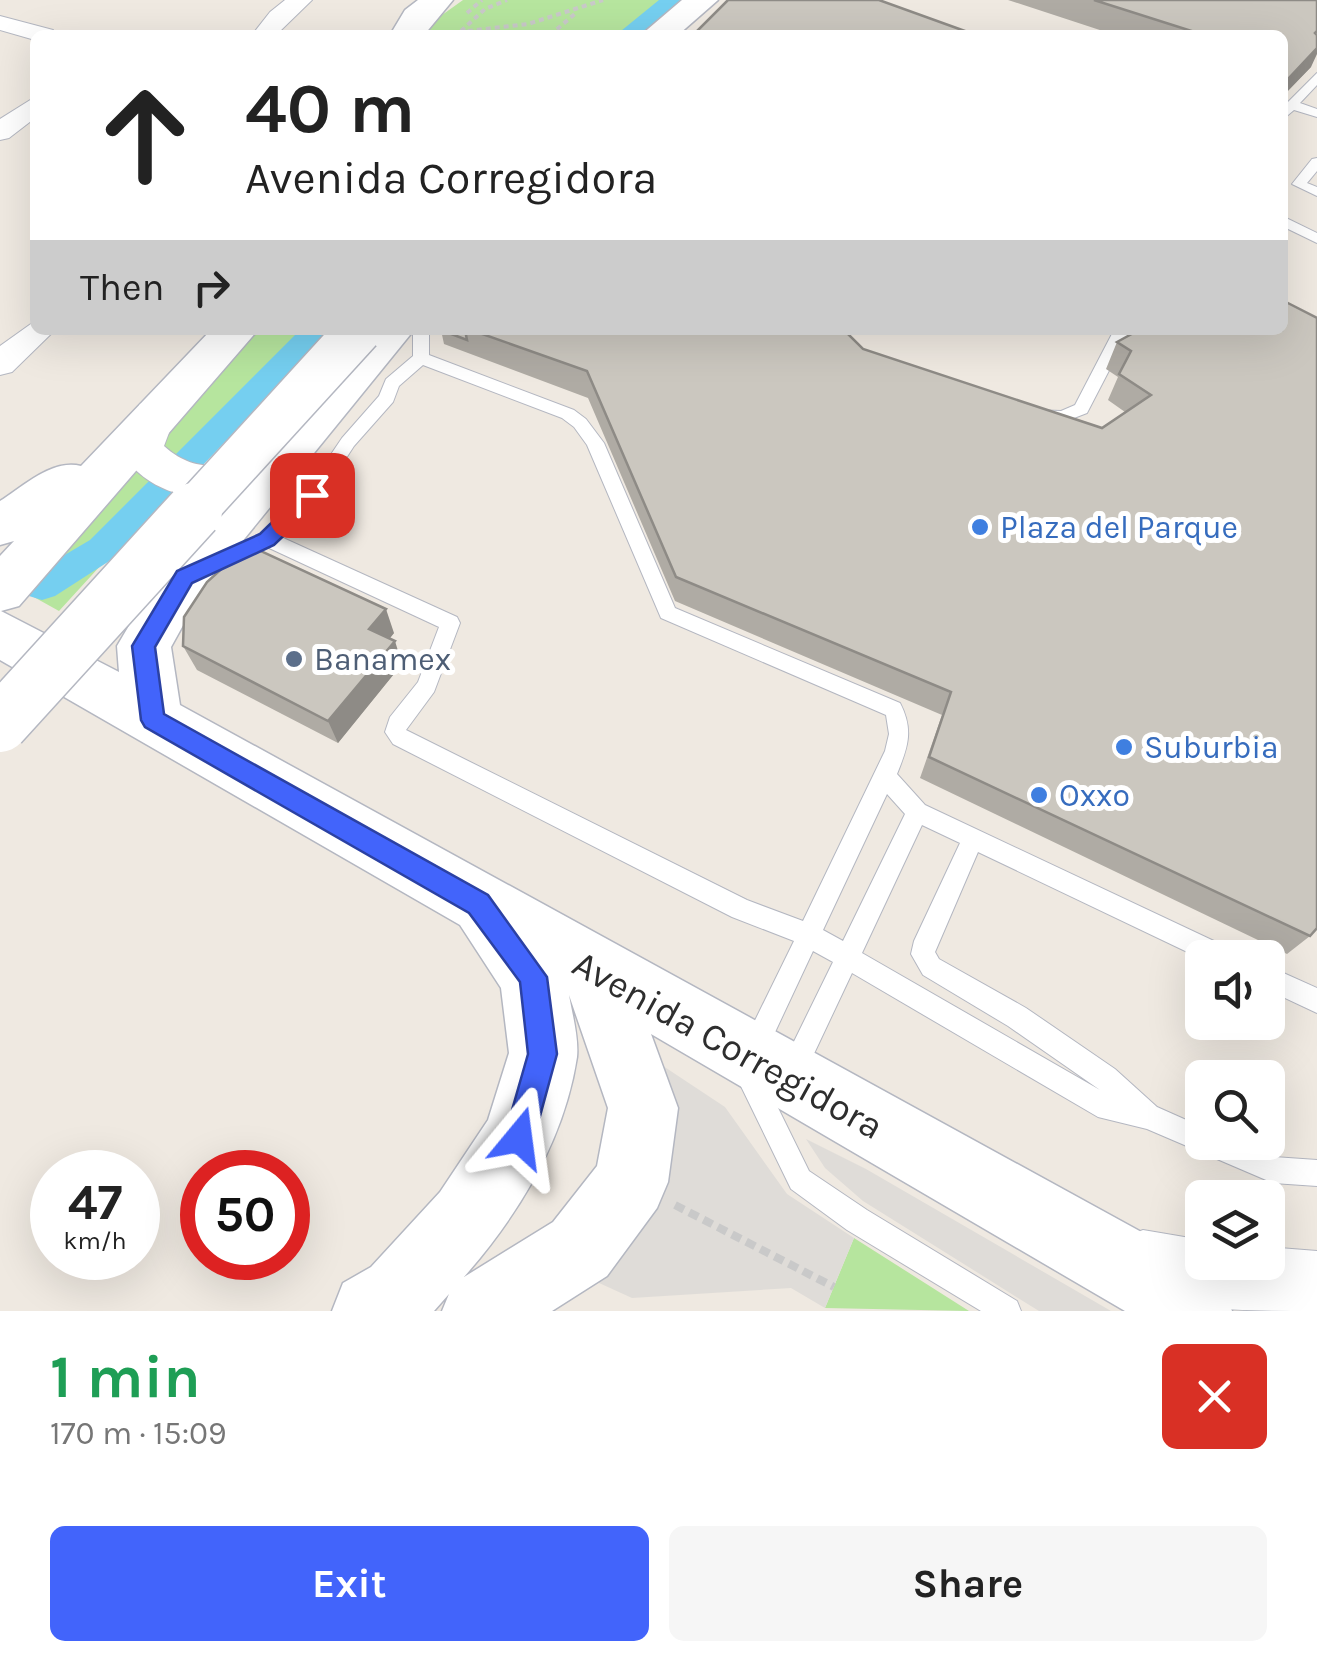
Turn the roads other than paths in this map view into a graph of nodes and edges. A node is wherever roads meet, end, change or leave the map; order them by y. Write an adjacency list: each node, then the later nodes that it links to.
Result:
1 (300, 0): 4 (street)
2 (436, 0): 5 (main road)
3 (0, 23): 6 (street)
4 (268, 30)
5 (409, 30)
6 (30, 31)
7 (1317, 78): 9 (lane)
8 (30, 108): 12 (street)
9 (1288, 109)
10 (1288, 110): 11 (lane)
11 (1317, 113)
12 (0, 132)
13 (1317, 162): 14 (lane)
14 (1317, 192)
15 (1288, 225): 16 (lane)
16 (1317, 239)
17 (33, 335): 22 (street)
18 (231, 335): 25 (main road)
19 (354, 335): 35 (main road, bridge)
20 (1119, 335): 24 (lane)
21 (406, 344): 23 (lane); 26 (main road); 36 (lane)
22 (0, 364)
23 (388, 398): 26 (lane); 26 (lane)
24 (1024, 410)
25 (155, 414): 27 (street); 29 (main road); 32 (main road)
26 (332, 418): 27 (main road); 28 (lane)
27 (264, 478): 28 (lane); 31 (main road)
28 (312, 495): 30 (lane)
29 (0, 526)
30 (267, 539): 31 (lane); 40 (lane)
31 (184, 577): 34 (main road)
32 (0, 591)
33 (0, 633): 34 (main road, Avenida Corregidora)
34 (153, 720): 39 (main road, Avenida Corregidora)
35 (0, 724)
36 (885, 776): 37 (lane); 40 (lane)
37 (917, 812): 38 (lane); 42 (lane)
38 (973, 839): 41 (lane); 47 (lane)
39 (478, 904): 43 (main road, Avenida Corregidora); 53 (main road)
40 (809, 936): 42 (lane); 46 (lane)
41 (1187, 940)
42 (848, 957): 46 (lane); 47 (lane)
43 (593, 968): 46 (main road, Avenida Corregidora); 54 (main road)
44 (1285, 986): 45 (lane)
45 (1317, 1001)
46 (758, 1061): 51 (main road, Avenida Corregidora); 55 (lane)
47 (1148, 1116): 48 (lane)
48 (1185, 1132)
49 (1250, 1160): 50 (lane)
50 (1317, 1173)
51 (1118, 1261): 52 (street); 56 (main road, Avenida Corregidora)
52 (1317, 1286)
53 (371, 1311)
54 (481, 1311)
55 (1007, 1311)
56 (1192, 1311)

